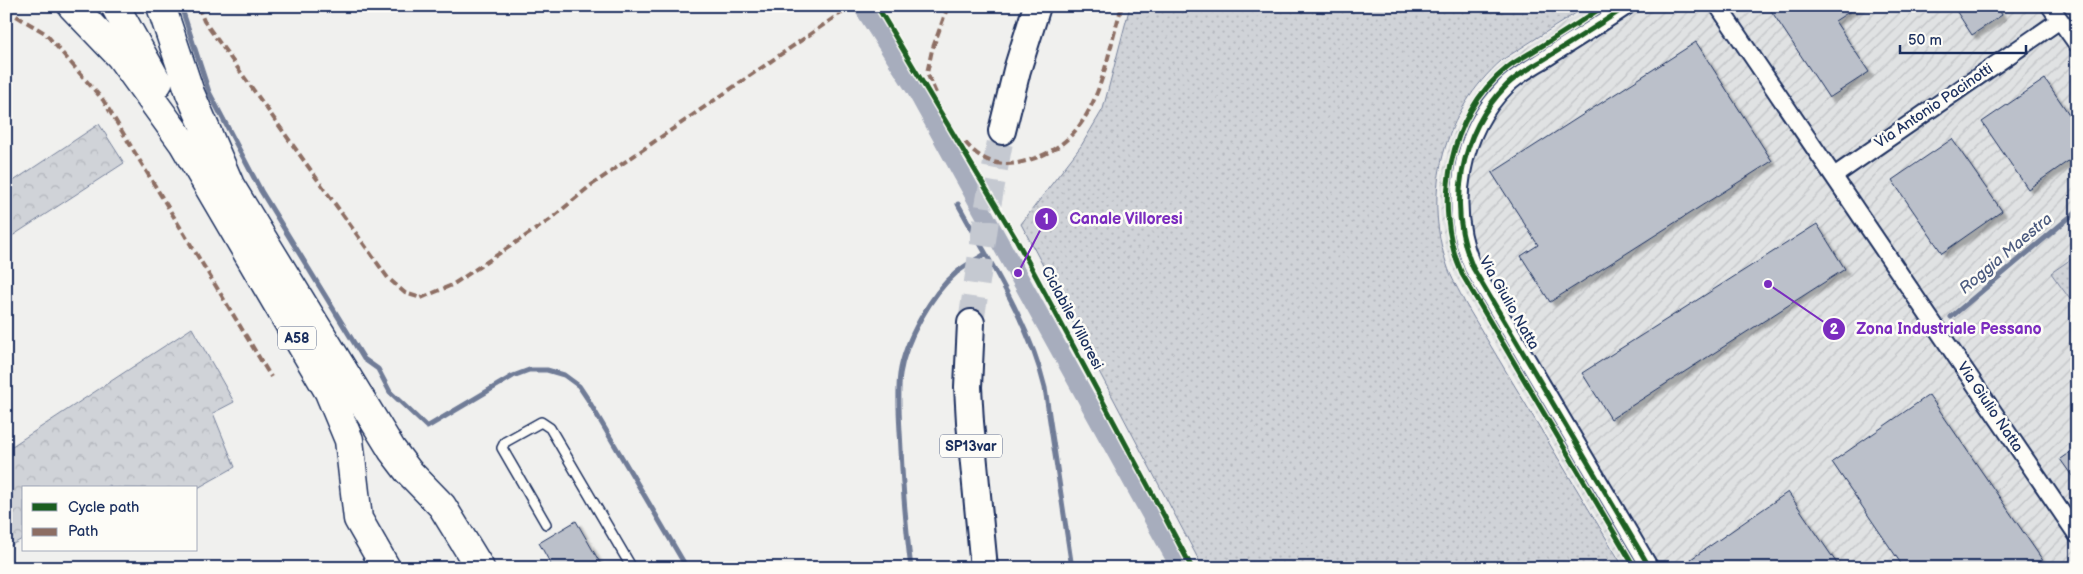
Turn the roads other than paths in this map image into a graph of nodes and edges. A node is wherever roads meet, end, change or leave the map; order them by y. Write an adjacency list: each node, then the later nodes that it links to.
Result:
1 (72, 6): 12 (highway, A58)
2 (115, 6): 10 (highway, A58)
3 (161, 6): 14 (highway, A58)
4 (1037, 6): 11 (main road)
5 (1627, 6): 22 (street, Via Giulio Natta)
6 (1718, 6): 13 (street, Via Giulio Natta)
7 (2050, 6): 8 (street)
8 (2060, 20): 9 (street); 13 (street, Via Antonio Pacinotti)
9 (2077, 44)
10 (152, 71): 12 (highway, A58); 14 (highway, A58)
11 (1002, 131)
12 (200, 170): 18 (highway, A58)
13 (1834, 176): 17 (street, Via Giulio Natta)
14 (229, 183): 19 (highway, A58)
15 (971, 323): 21 (main road, SP13var)
16 (546, 524): 20 (lane)
17 (2077, 535)
18 (386, 568)
19 (480, 568)
20 (632, 568)
21 (984, 568)
22 (1650, 568)

